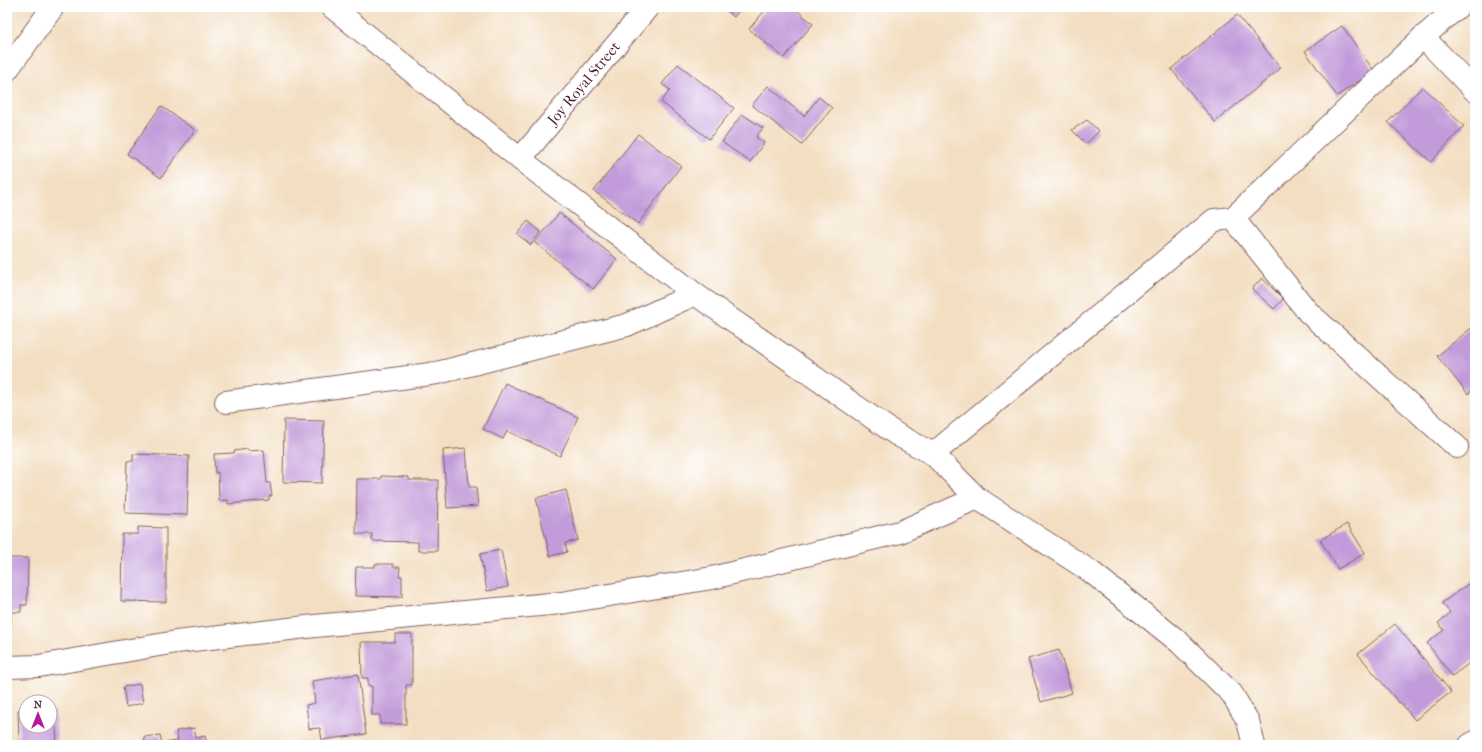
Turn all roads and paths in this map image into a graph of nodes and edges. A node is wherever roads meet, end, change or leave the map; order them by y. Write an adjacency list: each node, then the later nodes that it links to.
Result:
1 (53, 7): 6 (street)
2 (332, 7): 8 (street)
3 (648, 7): 8 (street, Joy Royal Street)
4 (1458, 7): 5 (street)
5 (1423, 37): 7 (street); 9 (street)
6 (7, 70)
7 (1475, 90)
8 (520, 159): 10 (street)
9 (1233, 218): 12 (street); 13 (street)
10 (696, 294): 11 (street); 13 (street)
11 (226, 402)
12 (1456, 447)
13 (933, 454): 14 (street)
14 (977, 498): 15 (street); 17 (street)
15 (7, 667)
16 (1475, 742): 18 (street)
17 (1254, 745)
18 (1470, 745)

